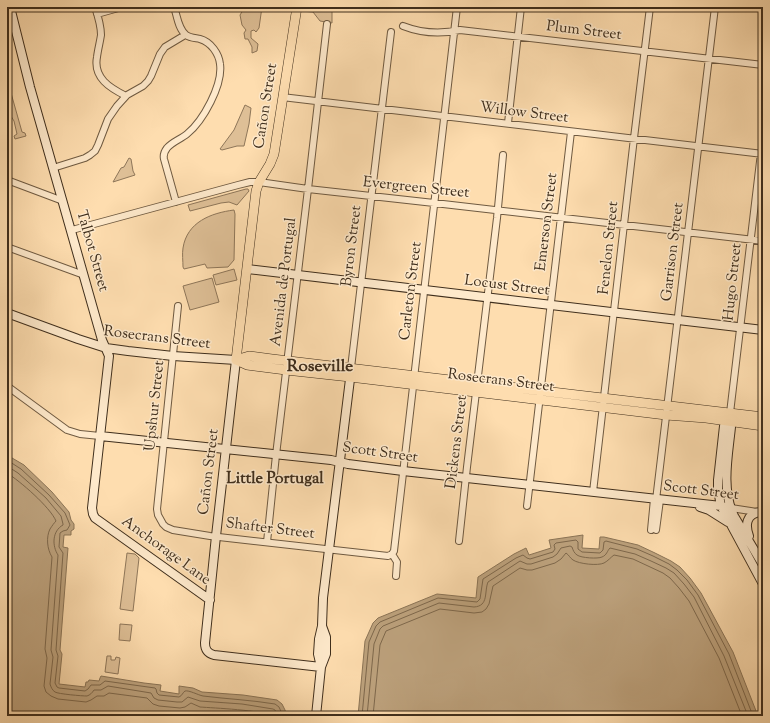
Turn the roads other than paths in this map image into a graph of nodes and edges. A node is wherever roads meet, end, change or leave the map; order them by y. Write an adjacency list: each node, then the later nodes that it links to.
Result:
1 (10, 7): 31 (main road, Talbot Street)
2 (95, 7): 10 (street)
3 (122, 7): 10 (street)
4 (174, 7): 15 (street)
5 (296, 7): 21 (main road, Cañon Street)
6 (457, 7): 13 (street, Carleton Street)
7 (521, 7): 16 (street)
8 (650, 7): 17 (street, Fenelon Street)
9 (715, 7): 18 (street, Garrison Street)
10 (97, 14): 20 (street)
11 (327, 24): 22 (street, Avenida de Portugal)
12 (403, 26): 13 (street, Plum Street)
13 (454, 31): 16 (street, Plum Street); 24 (street, Carleton Street)
14 (390, 32): 23 (street, Byron Street)
15 (185, 35): 20 (street); 37 (street)
16 (518, 37): 17 (street, Plum Street); 25 (street)
17 (645, 52): 18 (street, Plum Street); 27 (street, Fenelon Street)
18 (709, 59): 19 (street, Plum Street); 28 (street, Garrison Street)
19 (763, 65)
20 (126, 96): 31 (street)
21 (282, 97): 22 (street, Willow Street); 33 (main road, Cañon Street)
22 (318, 101): 23 (street, Willow Street); 34 (street, Avenida de Portugal)
23 (381, 108): 24 (street, Willow Street); 35 (street, Byron Street)
24 (444, 116): 25 (street, Willow Street); 38 (street, Carleton Street)
25 (508, 123): 26 (street, Willow Street)
26 (571, 132): 27 (street, Willow Street); 40 (street, Emerson Street)
27 (634, 138): 28 (street, Willow Street); 41 (street, Fenelon Street)
28 (698, 146): 29 (street, Willow Street); 43 (street, Garrison Street)
29 (762, 154): 44 (street, Hugo Street)
30 (503, 155): 39 (street, Dickens Street)
31 (53, 168): 36 (main road, Talbot Street)
32 (7, 180): 36 (street)
33 (258, 182): 34 (street, Evergreen Street); 37 (street, Evergreen Street); 47 (main road, Cañon Street)
34 (308, 188): 35 (street, Evergreen Street); 49 (street, Avenida de Portugal)
35 (371, 195): 38 (street, Evergreen Street); 50 (street, Byron Street)
36 (63, 201): 42 (main road, Talbot Street)
37 (176, 202): 42 (street, Evergreen Street)
38 (435, 203): 39 (street, Evergreen Street); 51 (street, Carleton Street)
39 (498, 210): 40 (street, Evergreen Street); 52 (street, Dickens Street)
40 (561, 217): 41 (street, Evergreen Street); 53 (street, Emerson Street)
41 (624, 225): 43 (street, Evergreen Street); 55 (street, Fenelon Street)
42 (72, 230): 48 (main road, Talbot Street)
43 (688, 232): 44 (street, Evergreen Street); 57 (street, Garrison Street)
44 (751, 240): 45 (street, Evergreen Street); 58 (street, Hugo Street)
45 (763, 242)
46 (7, 247): 48 (street)
47 (247, 269): 49 (main road, Locust Street); 62 (main road, Cañon Street)
48 (84, 275): 60 (main road, Talbot Street)
49 (298, 275): 50 (main road, Locust Street); 63 (street, Avenida de Portugal)
50 (361, 282): 51 (main road, Locust Street); 64 (street, Byron Street)
51 (424, 290): 52 (main road, Locust Street); 65 (street, Carleton Street)
52 (488, 297): 53 (main road, Locust Street); 67 (street, Dickens Street)
53 (551, 305): 55 (main road, Locust Street); 68 (street, Emerson Street)
54 (178, 306): 61 (street, Upshur Street)
55 (614, 312): 57 (main road, Locust Street); 69 (street, Fenelon Street)
56 (7, 313): 60 (main road, Rosecrans Street)
57 (678, 320): 58 (main road, Locust Street); 70 (street, Garrison Street)
58 (741, 327): 59 (main road, Locust Street); 72 (street, Hugo Street)
59 (763, 330)
60 (106, 348): 61 (main road, Rosecrans Street); 74 (main road, Talbot Street)
61 (173, 356): 62 (main road, Rosecrans Street); 75 (street, Upshur Street)
62 (236, 360): 63 (main road, Rosecrans Street); 76 (main road, Cañon Street)
63 (287, 365): 64 (main road, Rosecrans Street); 77 (street, Avenida de Portugal)
64 (351, 372): 65 (main road, Rosecrans Street); 78 (main road)
65 (414, 380): 67 (main road, Rosecrans Street); 79 (street, Carleton Street)
66 (7, 386): 74 (street, Scott Street)
67 (477, 388): 68 (main road, Rosecrans Street); 80 (street, Dickens Street)
68 (541, 395): 69 (main road, Rosecrans Street); 81 (street, Emerson Street)
69 (604, 403): 70 (main road, Rosecrans Street); 82 (street, Fenelon Street)
70 (667, 410): 72 (main road, Rosecrans Street); 83 (street, Garrison Street)
71 (763, 417): 72 (main road, Rosecrans Street)
72 (729, 418): 73 (main road, Rosecrans Street); 86 (main road); 88 (main road)
73 (763, 426)
74 (100, 436): 75 (main road, Scott Street); 87 (main road, Talbot Street)
75 (164, 443): 76 (main road, Scott Street); 89 (street, Upshur Street)
76 (226, 449): 77 (main road, Scott Street); 93 (main road, Cañon Street)
77 (276, 455): 78 (main road, Scott Street); 94 (street, Avenida de Portugal)
78 (340, 462): 79 (main road, Scott Street); 97 (main road)
79 (403, 471): 80 (main road, Scott Street); 98 (street, Carleton Street)
80 (466, 477): 81 (main road, Scott Street); 95 (street, Dickens Street)
81 (530, 485): 82 (main road, Scott Street); 85 (street, Emerson Street)
82 (593, 492): 83 (main road, Scott Street)
83 (657, 500): 84 (main road, Scott Street); 92 (street, Garrison Street)
84 (690, 504): 86 (main road, Scott Street); 91 (main road)
85 (527, 506)
86 (721, 506): 88 (main road, Scott Street); 91 (main road)
87 (92, 508): 102 (main road, Anchorage Lane)
88 (731, 508): 90 (street, Scott Street); 96 (main road)
89 (157, 509): 93 (street, Shafter Street)
90 (762, 512): 96 (main road)
91 (730, 524): 101 (main road)
92 (653, 530)
93 (216, 536): 94 (street, Shafter Street); 102 (main road, Cañon Street)
94 (267, 542): 97 (street, Shafter Street)
95 (459, 542)
96 (752, 545): 99 (main road)
97 (329, 549): 98 (street, Shafter Street); 103 (main road)
98 (392, 554): 100 (street, Carleton Street)
99 (763, 565)
100 (396, 576)
101 (763, 584)
102 (210, 600): 103 (main road, Anchorage Lane)
103 (321, 668): 104 (main road)
104 (316, 716)

